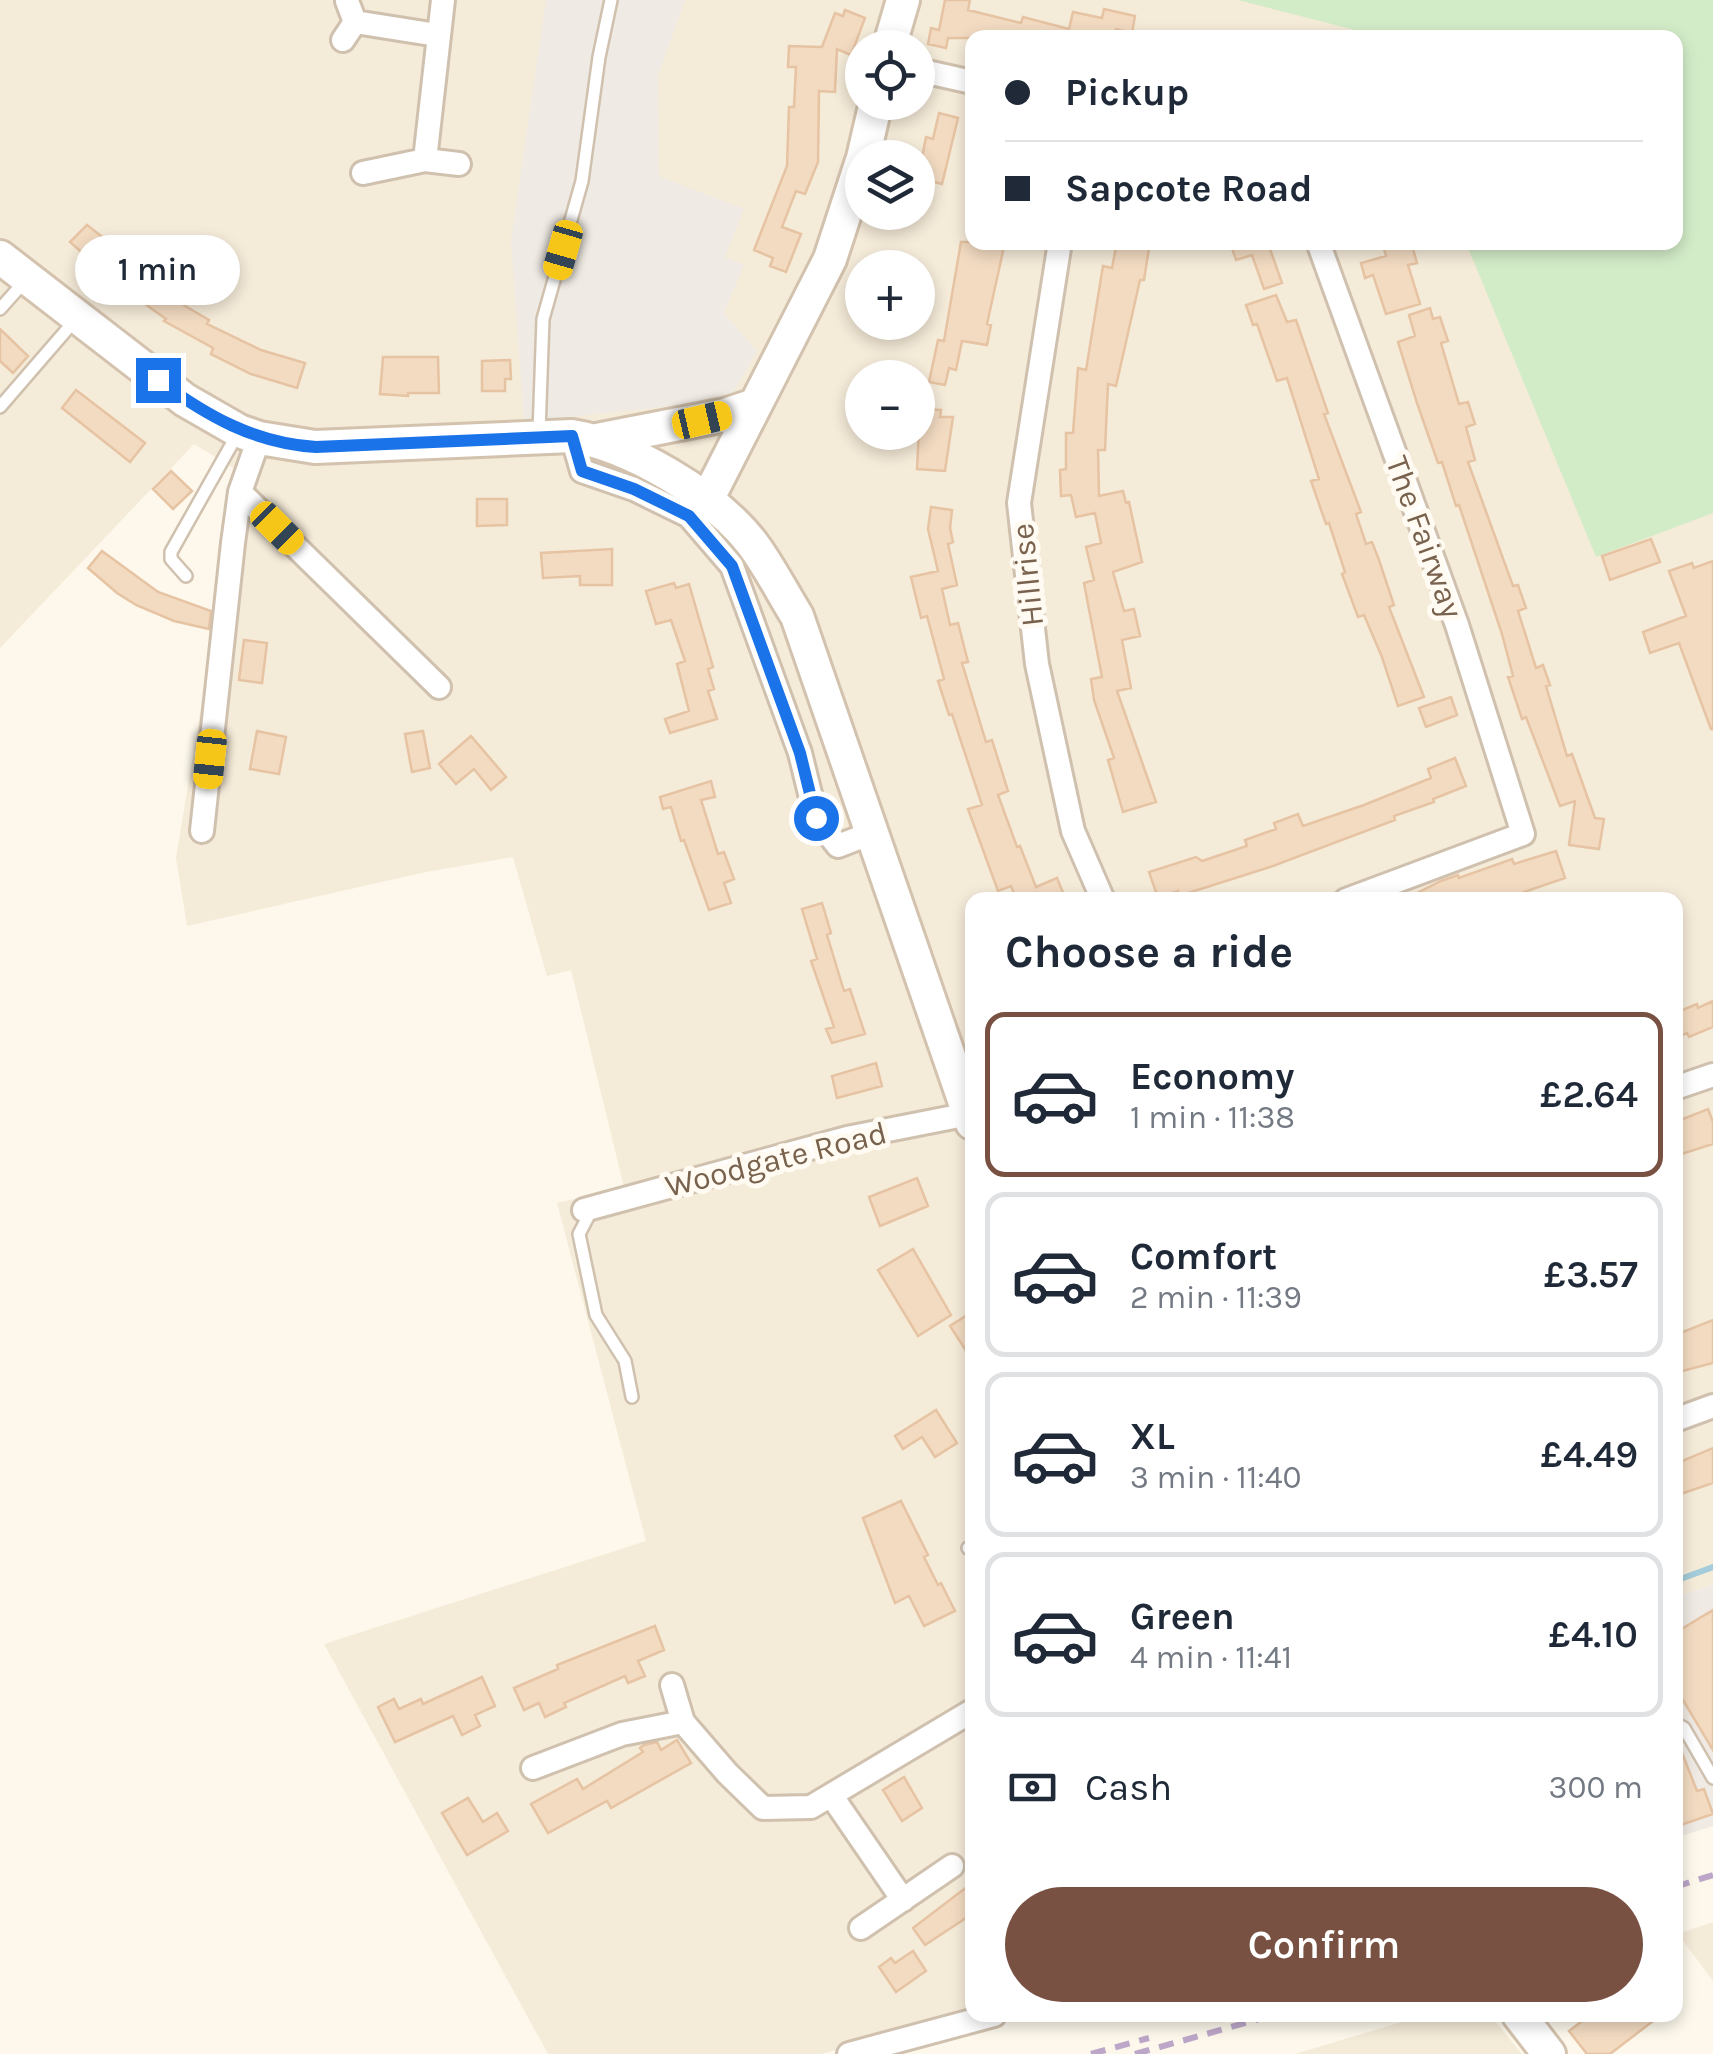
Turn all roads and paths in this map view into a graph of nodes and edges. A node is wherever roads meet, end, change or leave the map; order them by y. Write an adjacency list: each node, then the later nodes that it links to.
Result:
1 (443, 0): 6 (street)
2 (610, 0): 22 (lane)
3 (903, 0): 5 (main road)
4 (348, 21): 6 (street)
5 (894, 30)
6 (437, 35): 9 (street)
7 (935, 74): 8 (street)
8 (965, 80)
9 (425, 160): 10 (street); 11 (street)
10 (459, 164)
11 (364, 173)
12 (845, 214): 19 (main road)
13 (1059, 250): 29 (street, Hillrise)
14 (1321, 250): 30 (street, The Fairway)
15 (0, 257): 16 (main road)
16 (26, 278): 17 (lane); 18 (main road)
17 (0, 309)
18 (76, 319): 20 (lane); 21 (main road)
19 (755, 405): 22 (main road); 24 (main road)
20 (0, 407)
21 (249, 435): 22 (main road); 23 (street); 25 (lane)
22 (569, 437): 24 (main road); 28 (street)
23 (240, 492): 26 (street); 27 (street)
24 (708, 500): 28 (main road)
25 (186, 576)
26 (439, 687)
27 (202, 831)
28 (874, 832): 33 (main road)
29 (1100, 892)
30 (1367, 892)
31 (1713, 1075): 32 (street)
32 (1683, 1085)
33 (965, 1100)
34 (965, 1119): 35 (street, Woodgate Road)
35 (589, 1209): 36 (lane)
36 (632, 1398)
37 (1713, 1406): 38 (street)
38 (1683, 1417)
39 (672, 1685): 41 (street)
40 (965, 1715): 45 (street)
41 (684, 1722): 43 (street); 45 (street)
42 (1683, 1727): 44 (lane)
43 (533, 1768)
44 (1713, 1778)
45 (830, 1796): 47 (street)
46 (952, 1866): 47 (street)
47 (902, 1900): 48 (street)
48 (861, 1928)
49 (968, 2022): 51 (street)
50 (1525, 2022): 52 (main road)
51 (848, 2054)
52 (1549, 2054)

